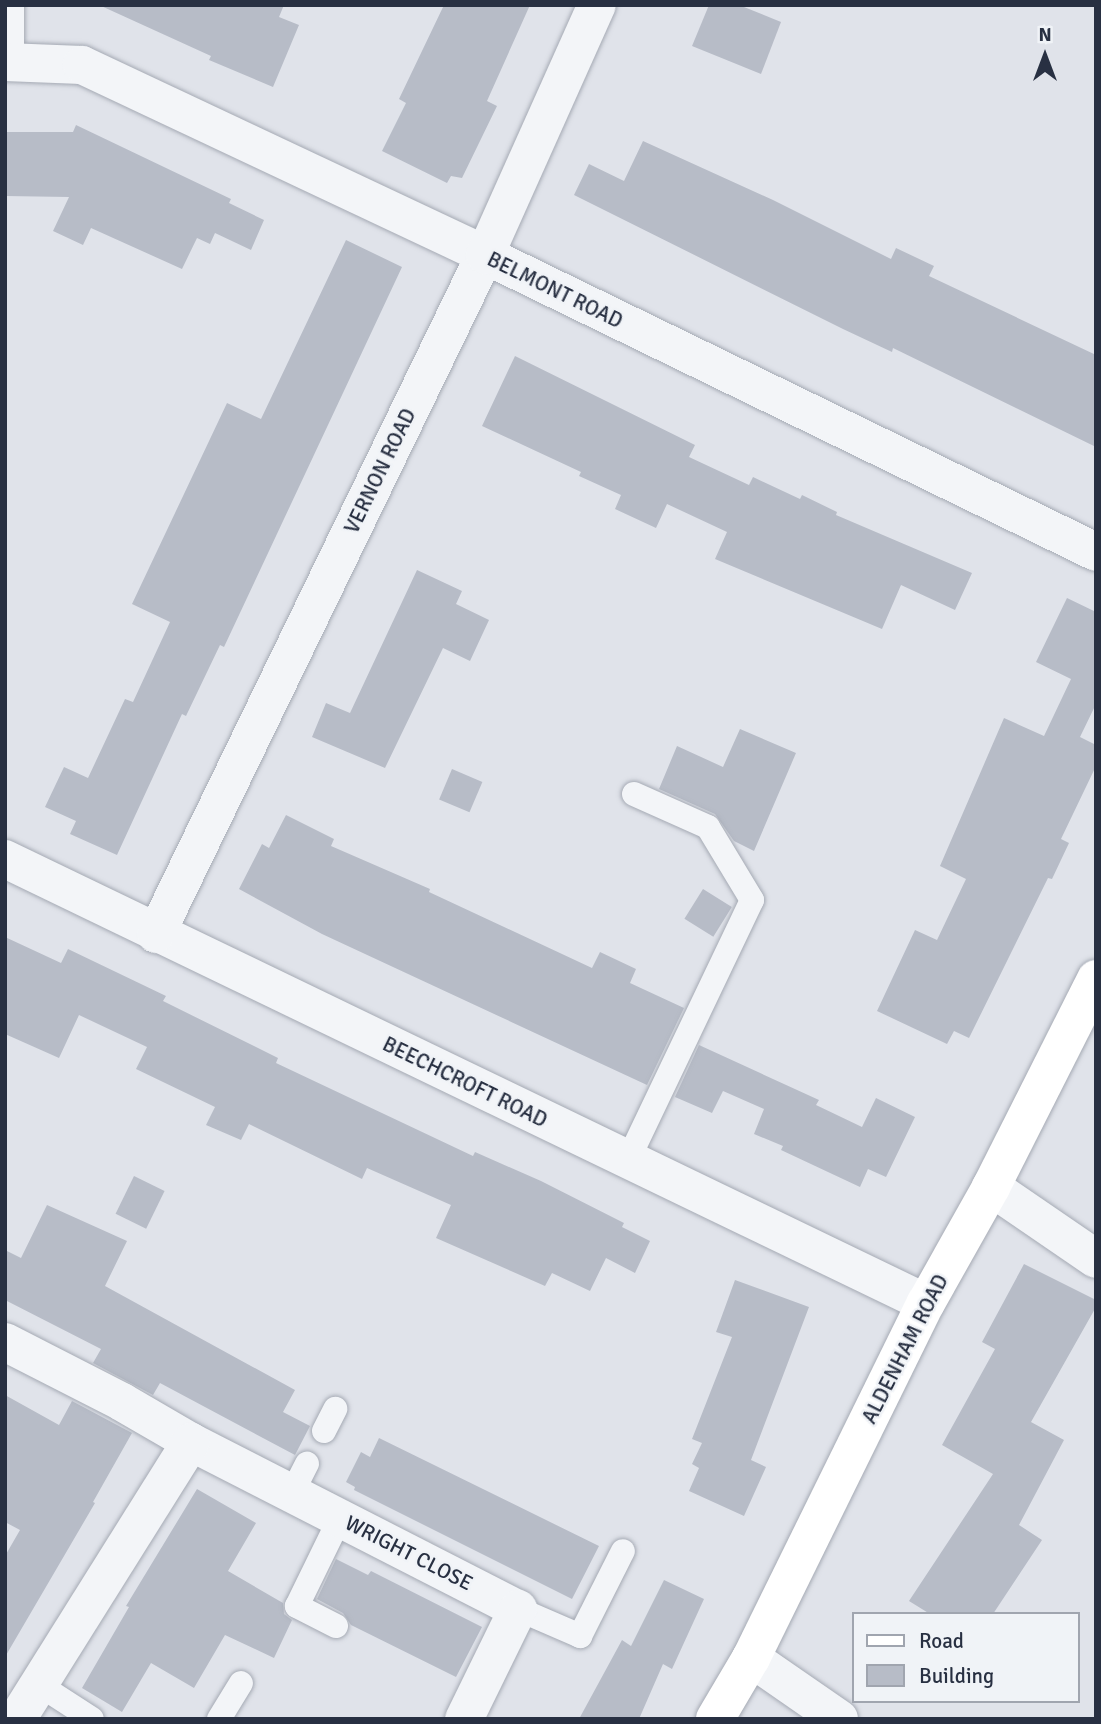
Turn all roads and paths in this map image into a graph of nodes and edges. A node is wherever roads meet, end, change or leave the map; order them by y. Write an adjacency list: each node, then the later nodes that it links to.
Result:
1 (12, 5): 3 (lane)
2 (597, 5): 4 (street, VERNON ROAD)
3 (9, 62): 4 (street, BELMONT ROAD)
4 (485, 255): 5 (street, BELMONT ROAD); 8 (street, VERNON ROAD)
5 (1096, 552)
6 (634, 794): 10 (lane)
7 (5, 859): 8 (street, BEECHCROFT ROAD)
8 (156, 934): 10 (street, BEECHCROFT ROAD)
9 (1096, 979): 11 (main road, ALDENHAM ROAD)
10 (628, 1160): 13 (street, BEECHCROFT ROAD)
11 (991, 1187): 12 (street); 13 (main road, ALDENHAM ROAD)
12 (1096, 1259)
13 (926, 1303): 20 (main road, ALDENHAM ROAD)
14 (5, 1342): 15 (street, WRIGHT CLOSE)
15 (191, 1442): 16 (street, WRIGHT CLOSE); 22 (street)
16 (340, 1518): 18 (street, WRIGHT CLOSE); 19 (lane)
17 (623, 1551): 18 (lane)
18 (518, 1609): 26 (street)
19 (336, 1626)
20 (751, 1658): 27 (main road, ALDENHAM ROAD); 28 (street)
21 (241, 1683): 25 (lane)
22 (38, 1684): 23 (street); 24 (lane)
23 (16, 1719)
24 (92, 1719)
25 (219, 1719)
26 (464, 1719)
27 (715, 1719)
28 (839, 1719)

